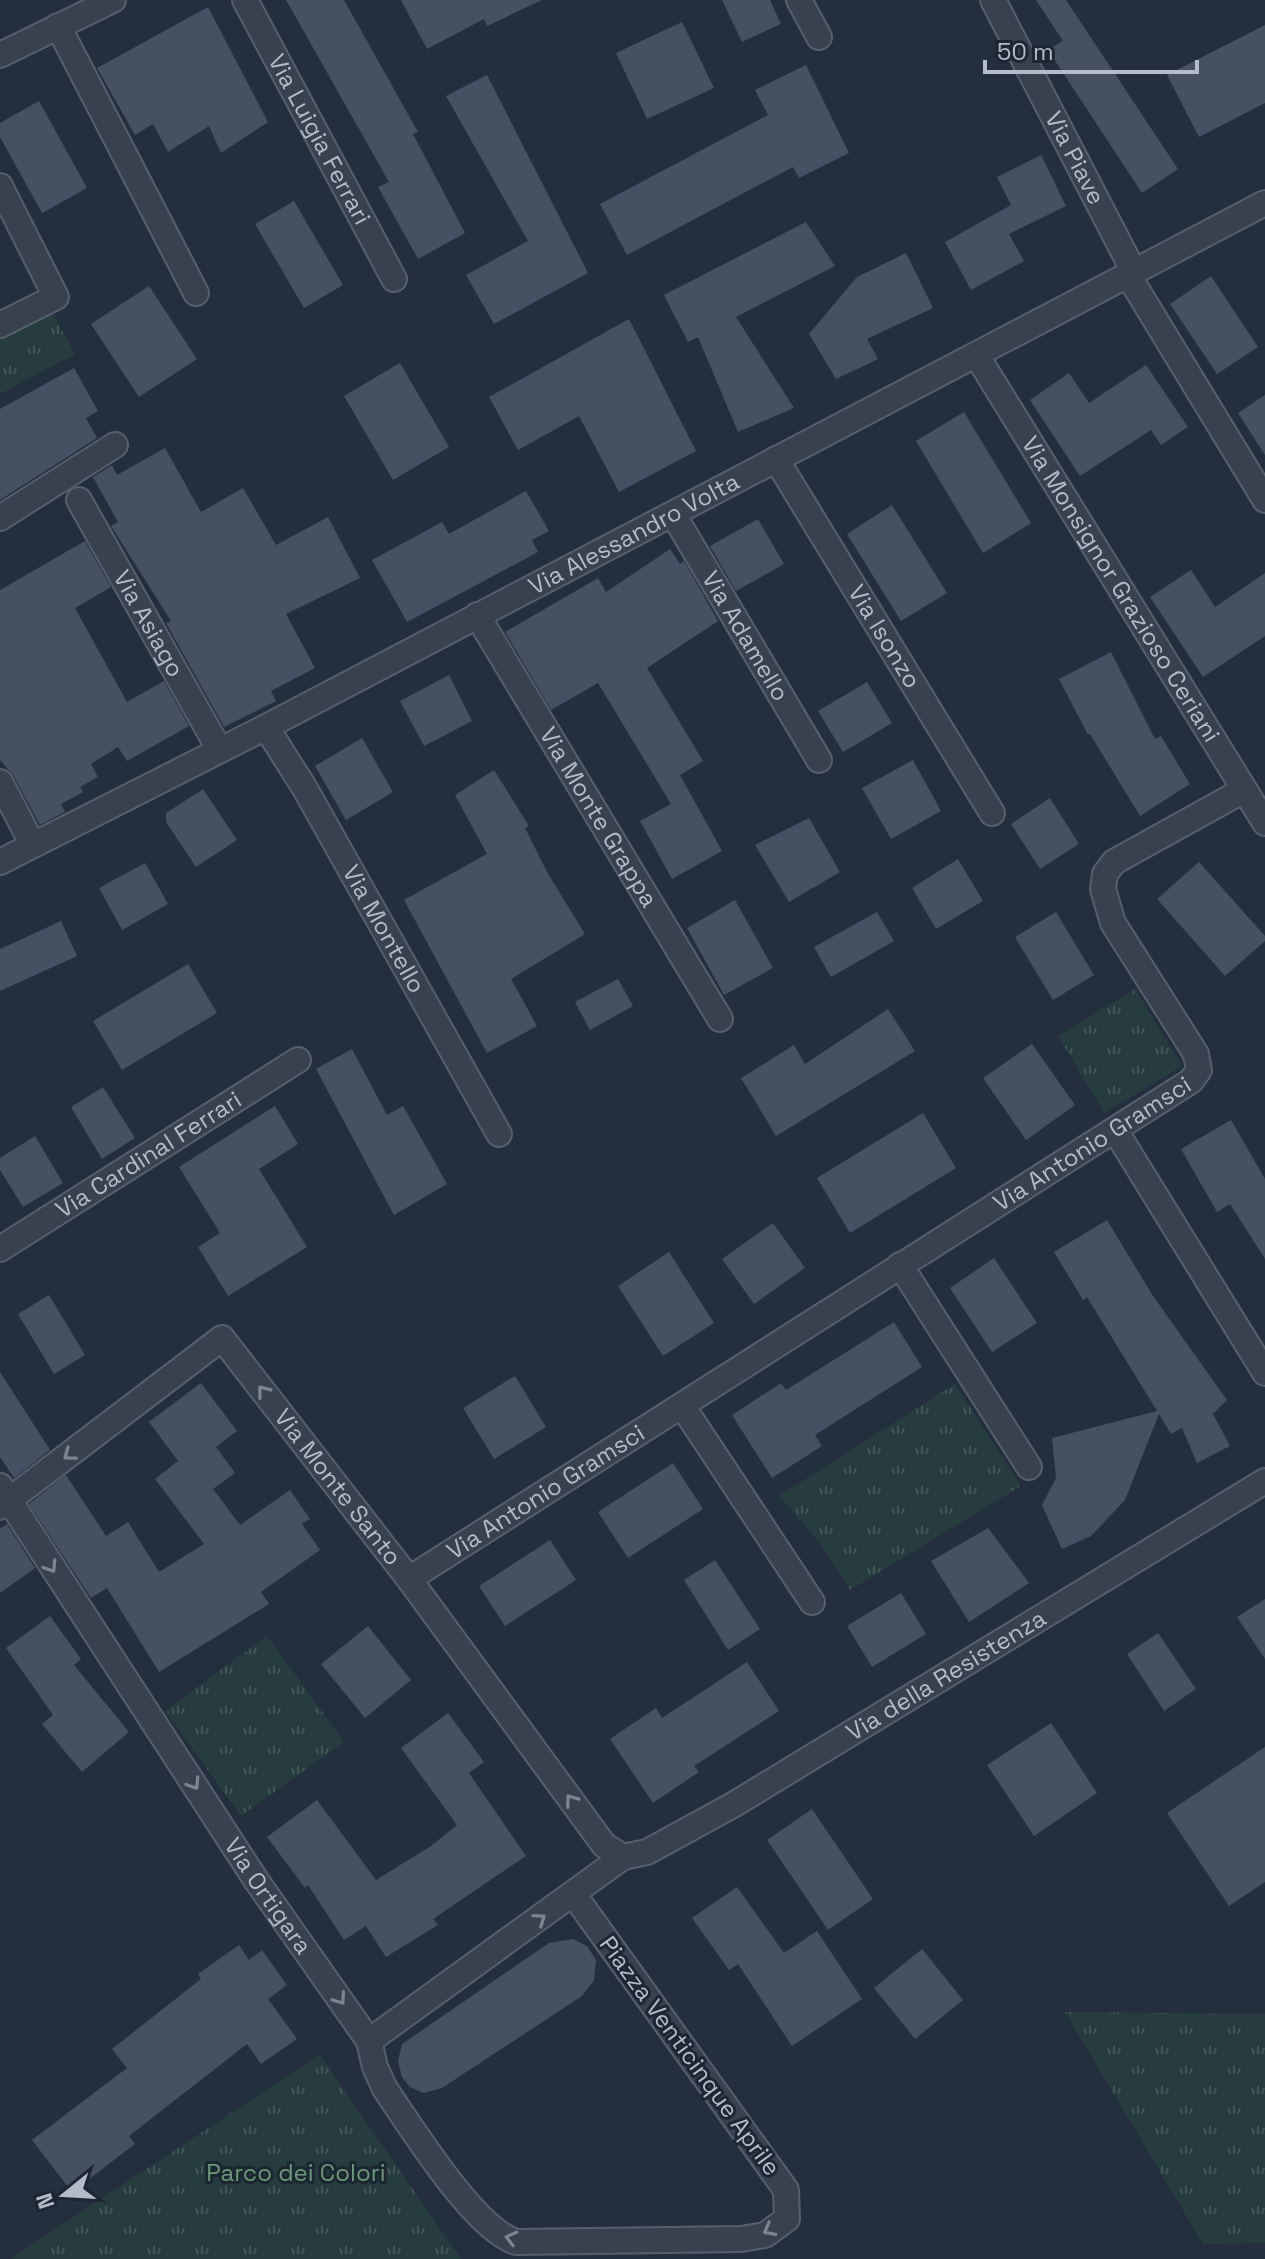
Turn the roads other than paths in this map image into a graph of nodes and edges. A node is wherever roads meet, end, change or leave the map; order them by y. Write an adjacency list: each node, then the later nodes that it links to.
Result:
1 (113, 0): 5 (street)
2 (245, 0): 11 (street, Via Luigia Ferrari)
3 (799, 0): 6 (street)
4 (993, 0): 10 (street, Via Piave)
5 (58, 26): 7 (street); 12 (street)
6 (819, 37)
7 (0, 55)
8 (0, 186): 13 (street)
9 (1265, 203): 10 (street, Via Alessandro Volta)
10 (1131, 274): 14 (street, Via Alessandro Volta); 18 (street, Via Piave)
11 (394, 279)
12 (196, 293)
13 (0, 325)
14 (977, 356): 16 (street, Via Alessandro Volta); 26 (street, Via Monsignor Grazioso Ceriani)
15 (115, 445): 20 (street)
16 (776, 459): 19 (street, Via Alessandro Volta); 27 (street, Via Isonzo)
17 (79, 500): 23 (street, Via Asiago)
18 (1265, 500)
19 (673, 514): 21 (street, Via Alessandro Volta); 24 (street, Via Adamello)
20 (0, 518)
21 (477, 615): 22 (street, Via Alessandro Volta); 31 (street, Via Monte Grappa)
22 (266, 727): 23 (street, Via Alessandro Volta); 34 (street, Via Montello)
23 (219, 749): 29 (street, Via Alessandro Volta)
24 (819, 760)
25 (0, 782): 29 (street)
26 (1244, 790): 28 (street, Via Monsignor Grazioso Ceriani); 33 (street, Via Antonio Gramsci)
27 (992, 813)
28 (1265, 823)
29 (33, 845): 30 (street, Via Alessandro Volta)
30 (0, 862)
31 (720, 1019)
32 (298, 1060): 35 (street, Via Cardinal Ferrari)
33 (1115, 1130): 36 (street, Via Antonio Gramsci); 37 (street)
34 (499, 1134)
35 (0, 1249)
36 (900, 1265): 38 (street, Via Antonio Gramsci); 39 (street)
37 (1265, 1373)
38 (683, 1407): 42 (street, Via Antonio Gramsci); 43 (street)
39 (1029, 1467)
40 (1265, 1481): 44 (street, Via della Resistenza)
41 (3, 1498): 42 (street, Via Monte Santo, one-way to 41); 46 (street, Via Ortigara, one-way to 46)
42 (409, 1579): 44 (street, Via Monte Santo, one-way to 42)
43 (812, 1602)
44 (623, 1857): 45 (street)
45 (574, 1895): 46 (street, one-way to 45); 46 (street, Piazza Venticinque Aprile, one-way to 46)
46 (369, 2041)

